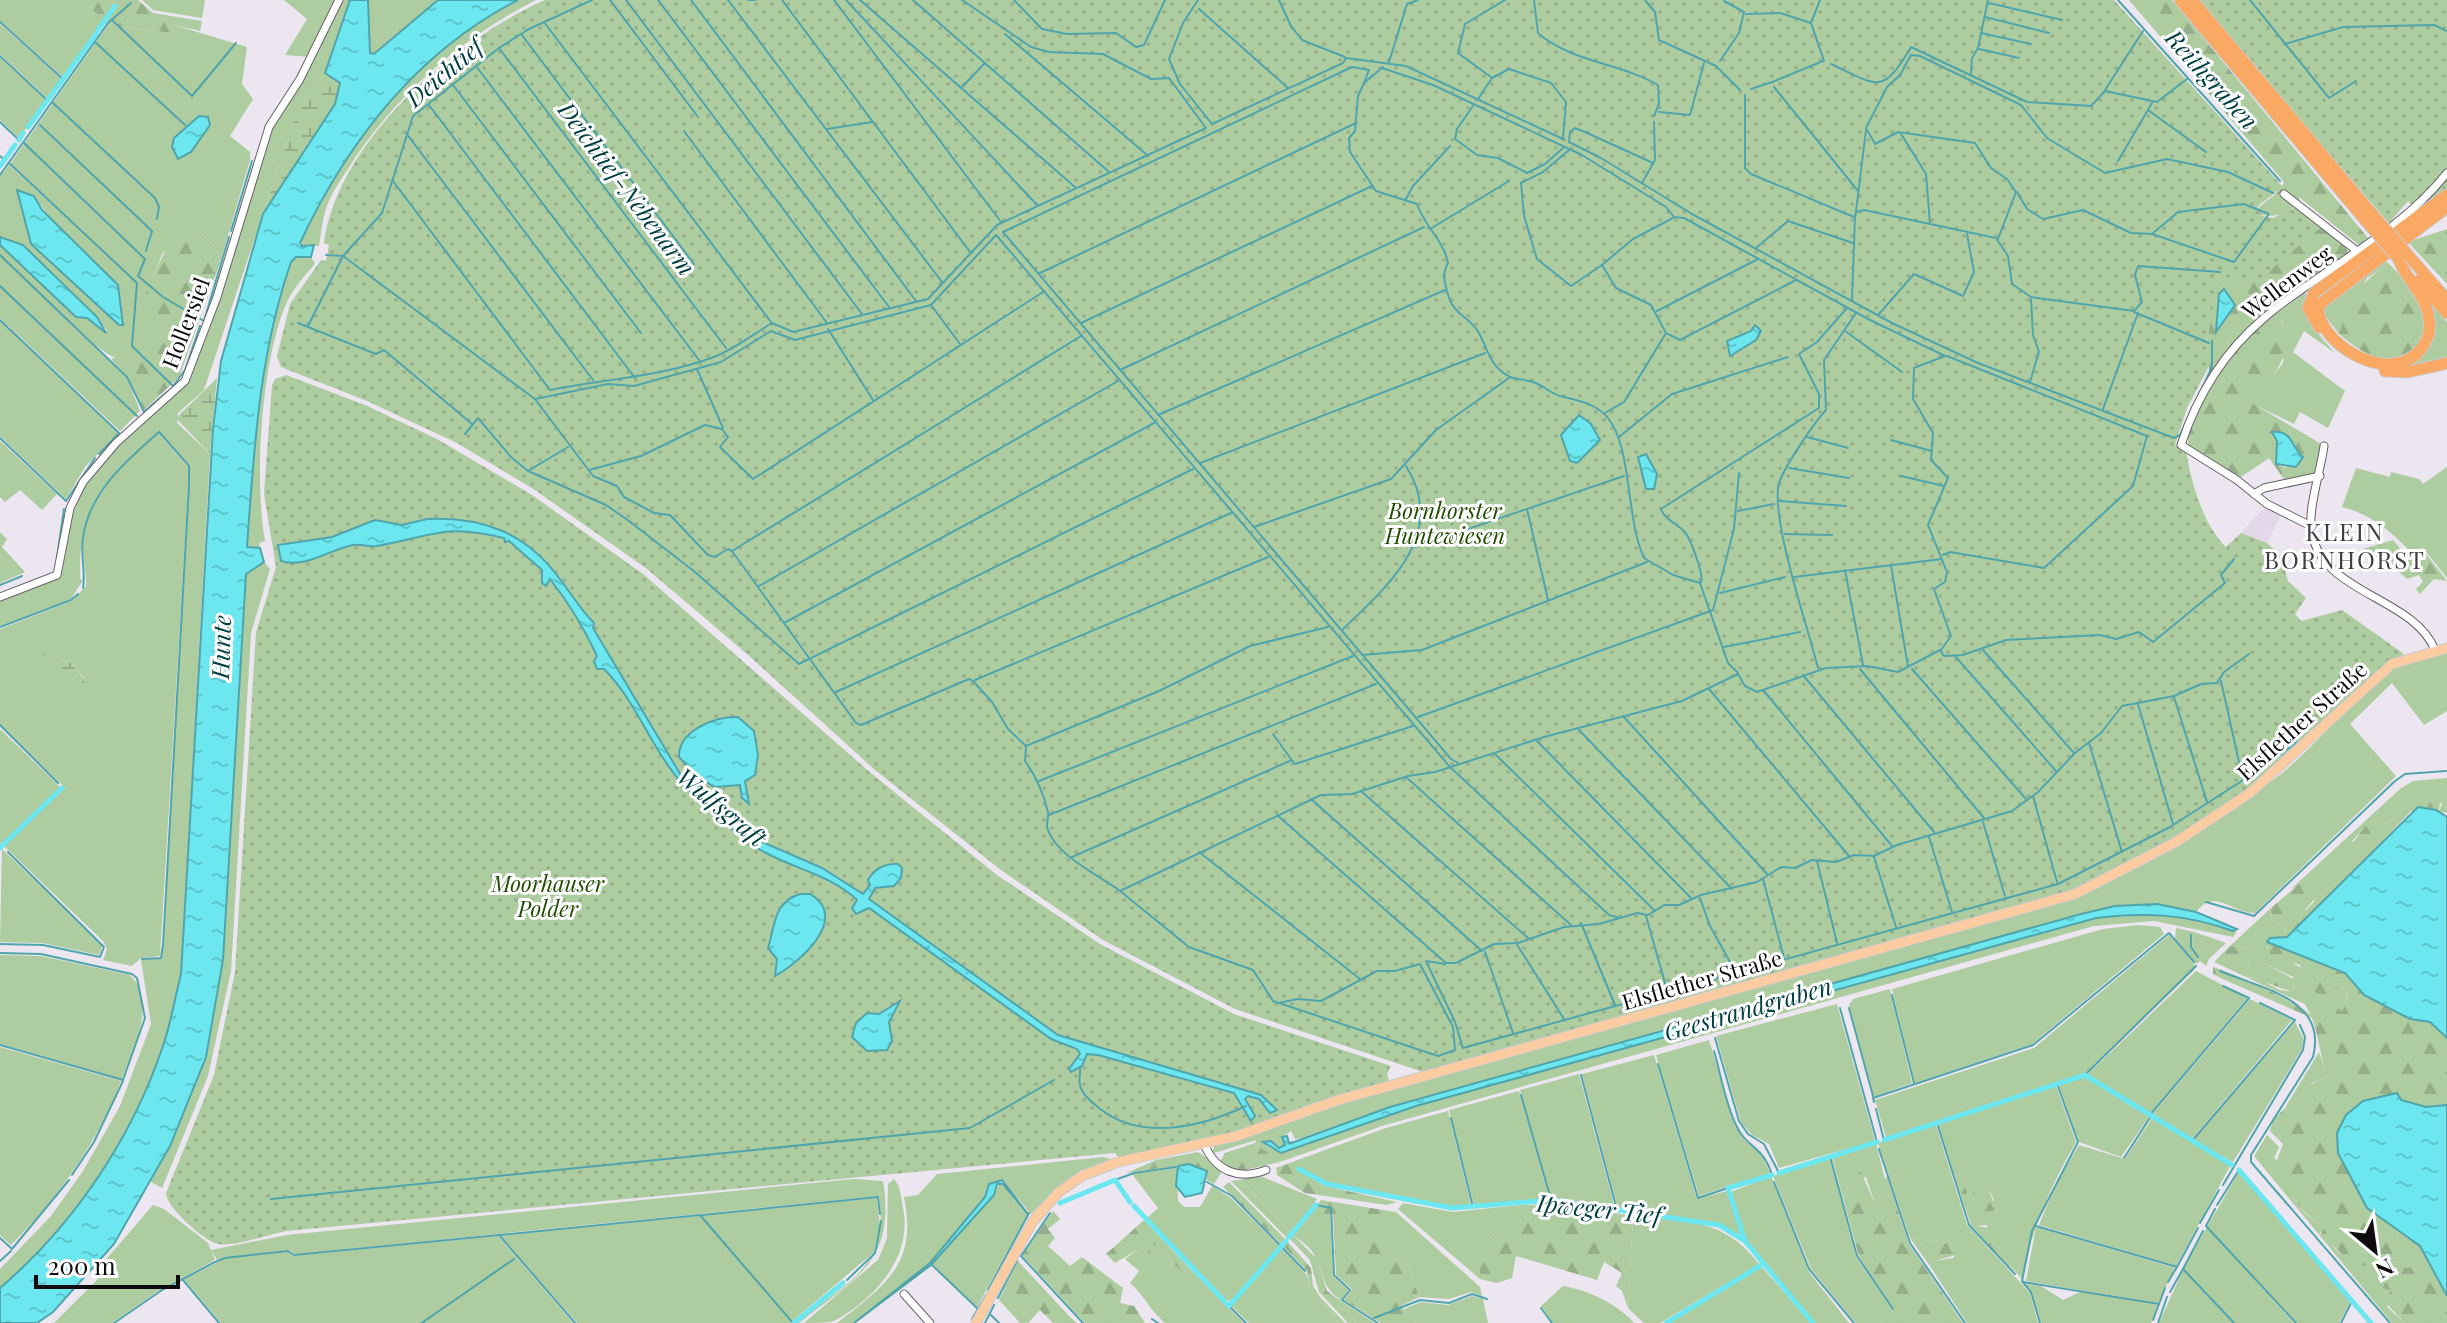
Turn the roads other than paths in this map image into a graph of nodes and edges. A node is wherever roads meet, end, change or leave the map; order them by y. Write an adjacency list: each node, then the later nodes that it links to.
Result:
1 (339, 0): 20 (street, Hollersiel)
2 (2180, 0): 8 (highway)
3 (2192, 0): 8 (highway)
4 (2447, 173): 10 (street, Wellenweg)
5 (2284, 194): 10 (street)
6 (2447, 195): 9 (highway)
7 (2447, 207): 9 (highway)
8 (2370, 219): 11 (highway, bridge)
9 (2384, 246): 11 (highway); 15 (highway)
10 (2357, 251): 18 (street, Wellenweg)
11 (2408, 265): 12 (highway); 13 (highway); 14 (highway)
12 (2447, 293)
13 (2447, 300)
14 (2447, 313)
15 (2447, 363)
16 (2324, 446): 17 (street)
17 (2320, 476): 18 (street); 19 (street)
18 (2254, 494): 19 (street)
19 (2311, 526): 22 (street)
20 (0, 597)
21 (2447, 648): 22 (main road, Elsflether Straße)
22 (2435, 650): 23 (main road, Elsflether Straße)
23 (1204, 1144): 24 (street); 27 (main road, Elsflether Straße)
24 (1266, 1170)
25 (904, 1294): 26 (street)
26 (930, 1323)
27 (976, 1323)

